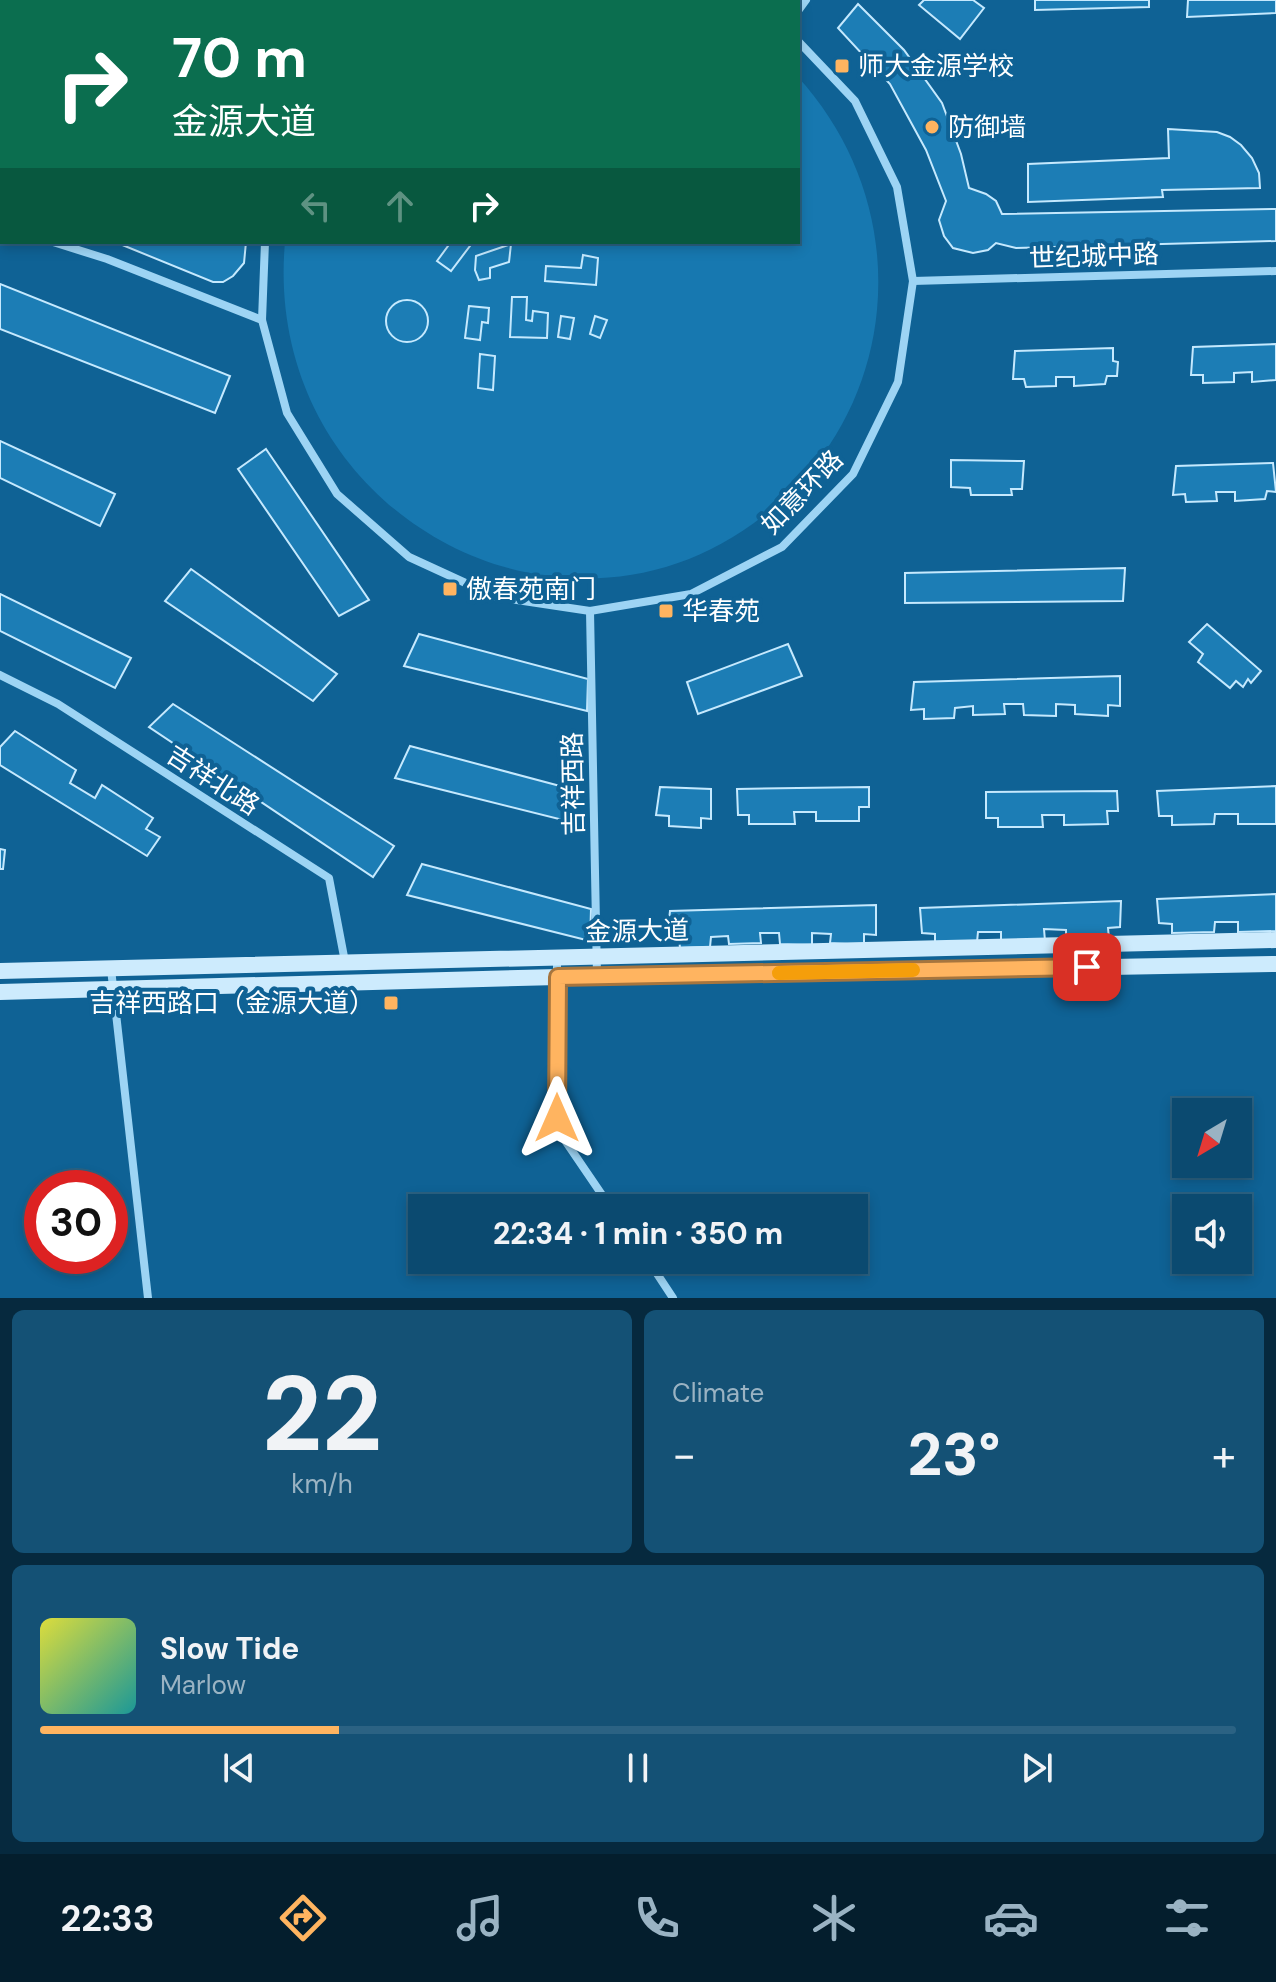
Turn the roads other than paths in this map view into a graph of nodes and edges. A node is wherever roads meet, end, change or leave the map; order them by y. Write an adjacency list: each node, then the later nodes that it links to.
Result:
1 (800, 43): 5 (street, 如意环路)
2 (59, 244): 6 (street)
3 (265, 244): 6 (street, 如意环路)
4 (1276, 271): 5 (street, 世纪城中路)
5 (913, 281): 7 (street, 如意环路)
6 (262, 320): 7 (street, 如意环路)
7 (590, 611): 10 (street, 吉祥西路)
8 (0, 675): 12 (street, 吉祥北路)
9 (1276, 940): 10 (street, 金源大道)
10 (597, 956): 11 (street, 金源大道); 16 (street, 吉祥西路)
11 (557, 957): 12 (street, 金源大道); 17 (street)
12 (345, 962): 14 (street, 金源大道)
13 (1276, 964): 16 (street, 金源大道)
14 (111, 969): 15 (street, 金源大道); 18 (street)
15 (0, 971)
16 (597, 976): 17 (street, 金源大道)
17 (558, 977): 18 (street, 金源大道); 20 (street)
18 (115, 989): 19 (street, 金源大道); 22 (street)
19 (0, 992)
20 (601, 1194)
21 (657, 1274): 23 (street)
22 (148, 1298)
23 (673, 1298)

